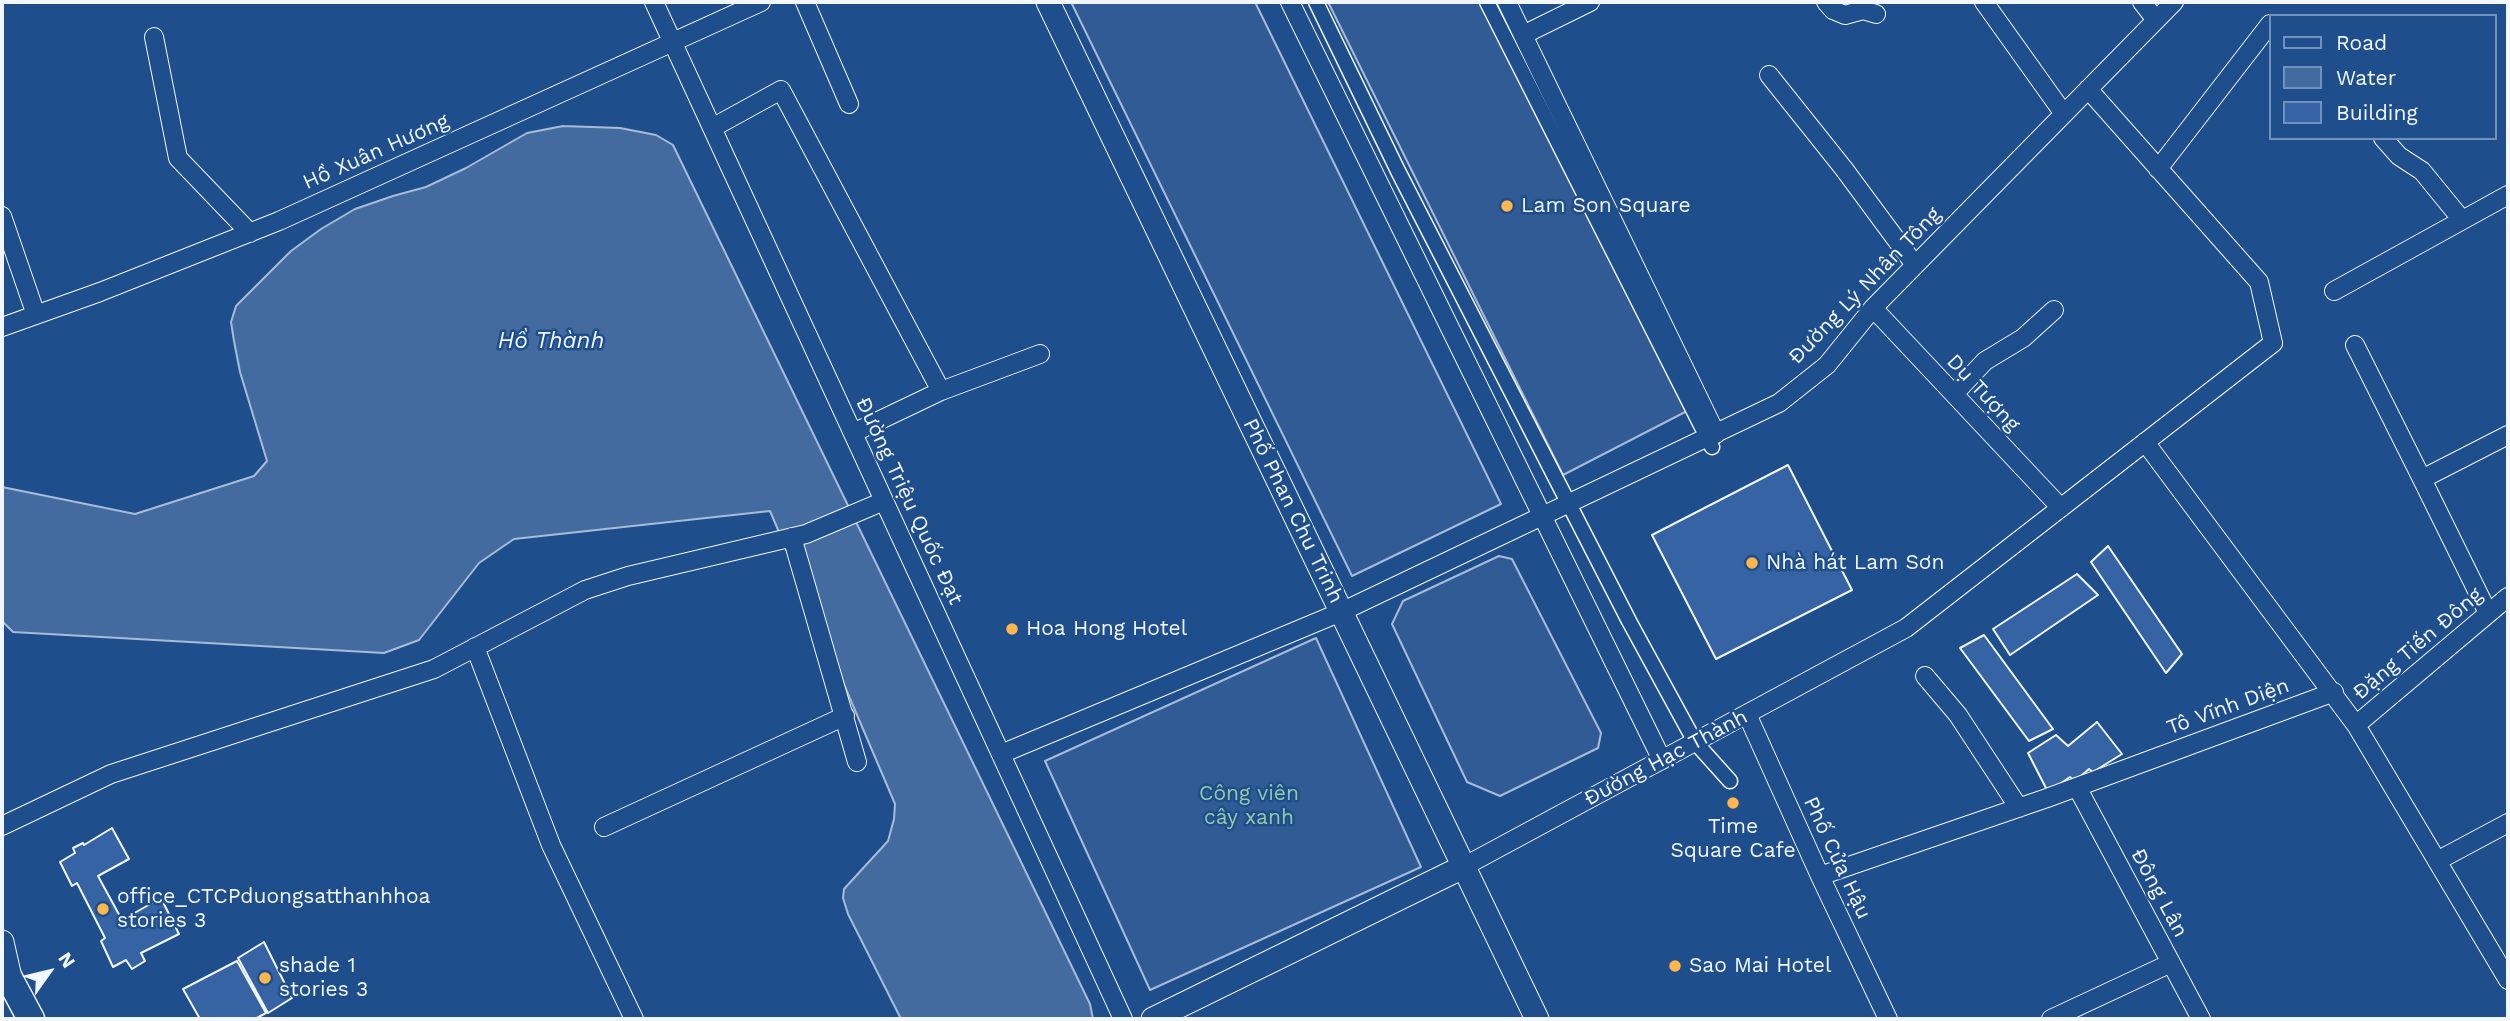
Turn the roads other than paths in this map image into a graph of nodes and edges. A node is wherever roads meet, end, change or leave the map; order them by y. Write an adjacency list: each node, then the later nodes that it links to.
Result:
1 (654, 2): 19 (street, Đường Triệu Quốc Đạt)
2 (761, 2): 19 (street, Hồ Xuân Hương)
3 (805, 2): 22 (street)
4 (1048, 2): 52 (street, Phố Phan Chu Trinh)
5 (1290, 2): 49 (street)
6 (1316, 2): 47 (street)
7 (1487, 2): 43 (street)
8 (1507, 2): 17 (street)
9 (1590, 2): 17 (street)
10 (1826, 2): 14 (street)
11 (1984, 2): 23 (street)
12 (2142, 2): 15 (street)
13 (2174, 2): 15 (street, Đường Lý Nhân Tông)
14 (1876, 13)
15 (2156, 20): 21 (street, Đường Lý Nhân Tông)
16 (2268, 27): 26 (street)
17 (1523, 35): 43 (street)
18 (154, 37): 30 (street)
19 (672, 42): 24 (street, Đường Triệu Quốc Đạt); 30 (street, Hồ Xuân Hương)
20 (1769, 75): 31 (street)
21 (2088, 89): 23 (street, Đường Lý Nhân Tông); 26 (street)
22 (849, 104)
23 (2064, 114): 31 (street, Đường Lý Nhân Tông)
24 (712, 128): 39 (street); 41 (street, Đường Triệu Quốc Đạt)
25 (2385, 140): 29 (street)
26 (2158, 169): 44 (street, Đường Hạc Thành)
27 (2508, 195): 29 (street)
28 (2, 216): 35 (street)
29 (2462, 220): 32 (street)
30 (250, 233): 35 (street, Hồ Xuân Hương)
31 (1915, 265): 33 (street, Đường Lý Nhân Tông)
32 (2334, 291)
33 (1873, 309): 40 (street, Dụ Tượng); 43 (street, Đường Lý Nhân Tông)
34 (2054, 310): 40 (street)
35 (36, 315): 36 (street, Hồ Xuân Hương)
36 (2, 327)
37 (2355, 345): 45 (street)
38 (1040, 354): 39 (street)
39 (941, 391): 41 (street)
40 (1954, 394): 48 (street, Dụ Tượng)
41 (853, 433): 46 (street, Đường Triệu Quốc Đạt)
42 (2508, 435): 45 (street)
43 (1712, 440): 47 (street, Đường Lý Nhân Tông)
44 (2146, 442): 48 (street, Đường Hạc Thành); 56 (street)
45 (2422, 478): 53 (street)
46 (884, 501): 50 (street); 61 (street, Đường Triệu Quốc Đạt)
47 (1569, 502): 49 (street, Đường Lý Nhân Tông); 60 (street)
48 (2061, 508): 57 (street, Đường Hạc Thành)
49 (1542, 517): 52 (street, Đường Lý Nhân Tông); 62 (street)
50 (799, 535): 54 (street); 58 (street)
51 (2508, 597): 53 (street, Đặng Tiến Đông)
52 (1341, 612): 61 (street, Đường Lý Nhân Tông); 71 (street, Phố Phan Chu Trinh)
53 (2488, 612): 59 (street, Đặng Tiến Đông)
54 (475, 647): 68 (street); 78 (street)
55 (1925, 676): 66 (street)
56 (2334, 692): 59 (street); 65 (street, Tô Vĩnh Diện)
57 (1747, 714): 60 (street, Đường Hạc Thành); 72 (street, Phố Cửa Hậu)
58 (845, 716): 63 (street); 69 (street)
59 (2356, 725): 70 (street)
60 (1695, 742): 62 (street, Đường Hạc Thành); 64 (street)
61 (1001, 754): 79 (street, Đường Triệu Quốc Đạt)
62 (1662, 760): 71 (street, Đường Hạc Thành)
63 (857, 762)
64 (1730, 781)
65 (2077, 787): 66 (street, Tô Vĩnh Diện); 74 (street, Đông Lân)
66 (2019, 808): 72 (street, Tô Vĩnh Diện)
67 (2508, 822): 70 (street)
68 (2, 826)
69 (604, 827)
70 (2437, 861): 76 (street)
71 (1463, 867): 80 (street, Đường Hạc Thành); 81 (street, Phố Phan Chu Trinh)
72 (1820, 876): 82 (street, Phố Cửa Hậu)
73 (2, 942): 75 (street)
74 (2171, 963): 83 (street); 84 (street, Đông Lân)
75 (6, 974): 77 (main road)
76 (2508, 979)
77 (31, 1019)
78 (634, 1019)
79 (1123, 1019)
80 (1153, 1019)
81 (1537, 1019)
82 (1888, 1019)
83 (2051, 1019)
84 (2201, 1019)

